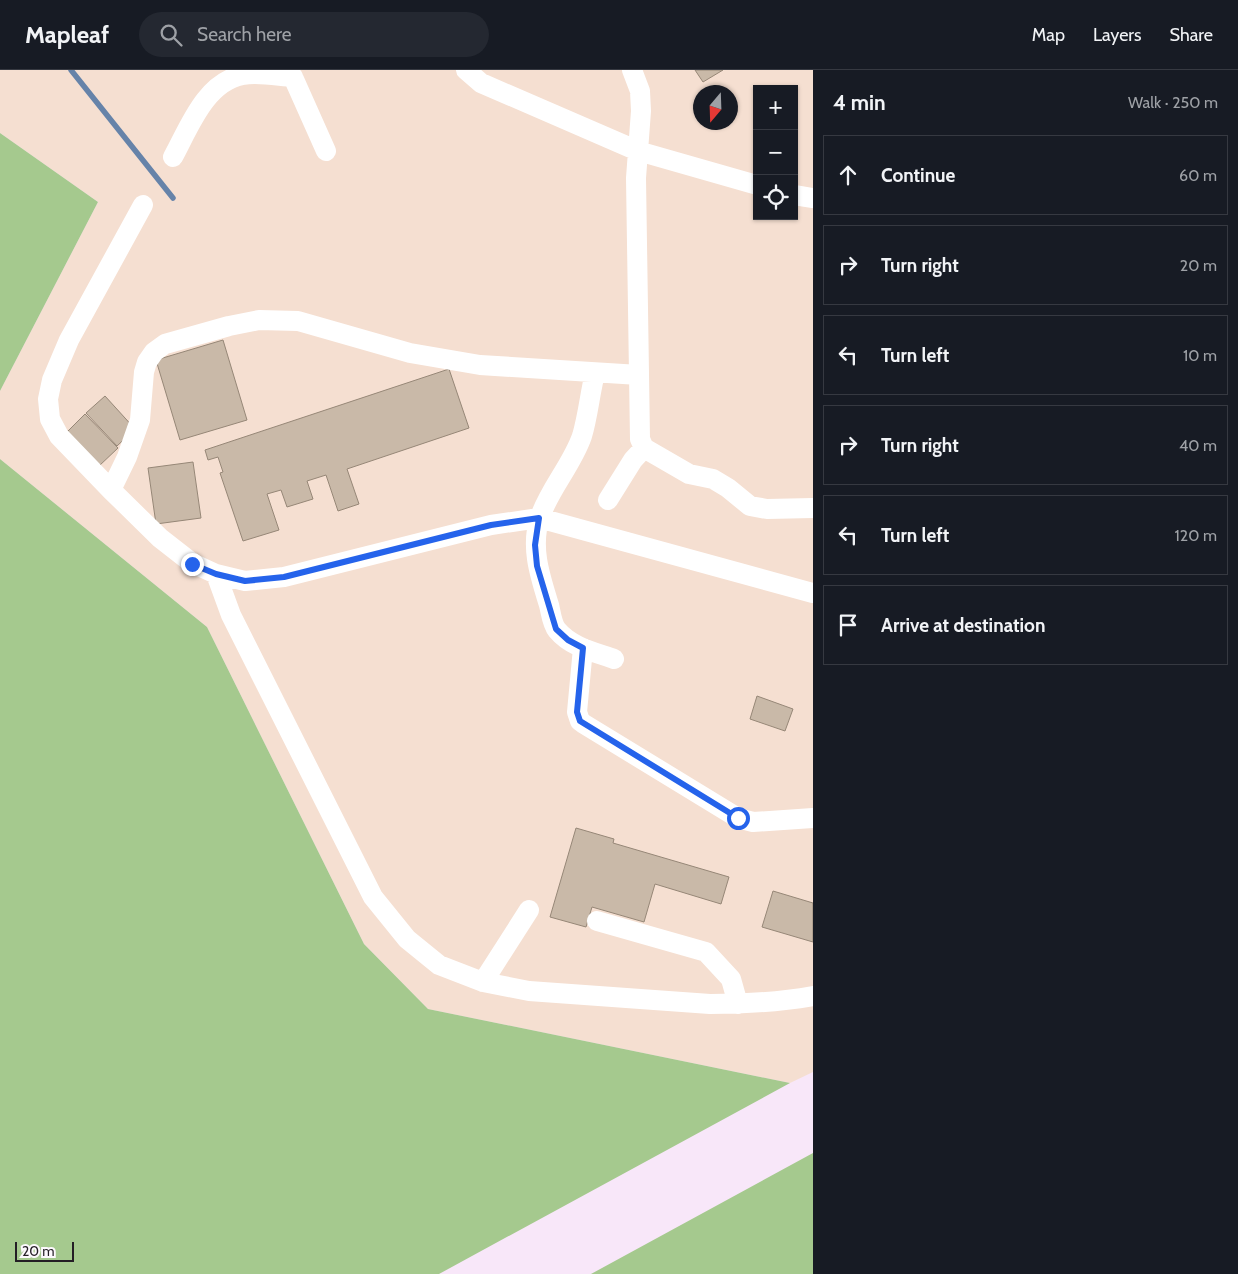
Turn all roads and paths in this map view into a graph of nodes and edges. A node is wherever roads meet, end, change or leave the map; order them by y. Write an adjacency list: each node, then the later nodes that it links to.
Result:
1 (466, 70): 5 (lane)
2 (632, 70): 5 (lane)
3 (295, 74): 4 (lane); 6 (lane)
4 (326, 151)
5 (638, 151): 7 (lane); 12 (lane)
6 (173, 157)
7 (753, 183)
8 (798, 195): 9 (lane)
9 (813, 198)
10 (143, 205): 14 (lane)
11 (595, 373): 12 (lane); 14 (lane); 17 (lane)
12 (639, 375): 13 (lane)
13 (644, 448): 15 (lane); 16 (lane)
14 (111, 490): 18 (lane)
15 (608, 500)
16 (813, 508)
17 (539, 518): 18 (lane); 19 (lane); 20 (lane)
18 (216, 574): 25 (lane)
19 (813, 593)
20 (583, 648): 21 (lane); 22 (lane)
21 (614, 659)
22 (813, 818)
23 (529, 910): 25 (lane)
24 (598, 921): 27 (lane)
25 (483, 982): 27 (lane)
26 (813, 996): 27 (lane)
27 (738, 1004)

